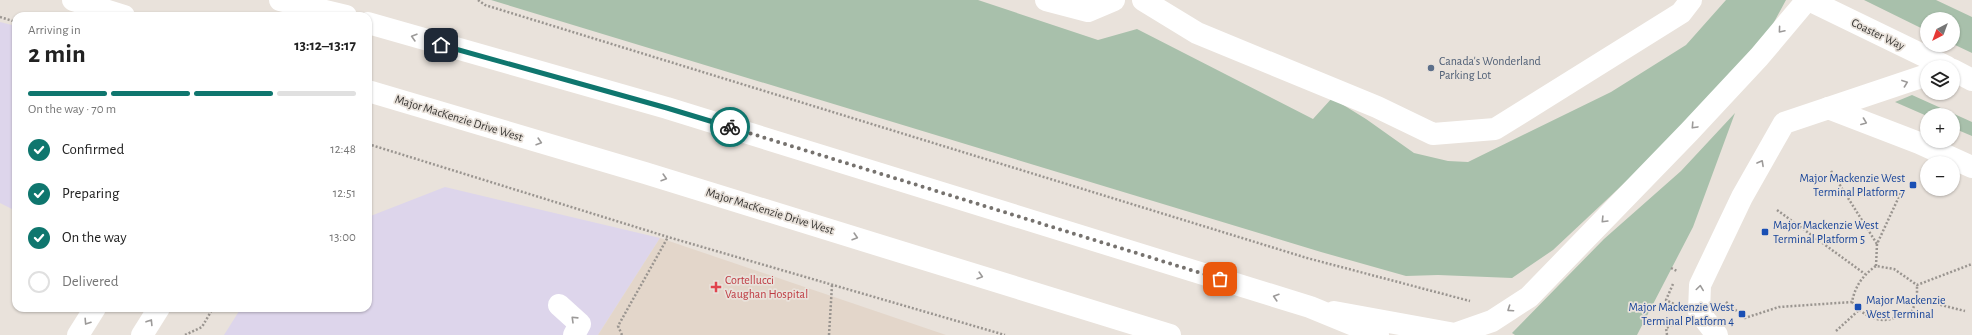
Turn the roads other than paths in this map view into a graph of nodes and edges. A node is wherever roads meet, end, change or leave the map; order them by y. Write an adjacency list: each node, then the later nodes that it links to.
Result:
1 (73, 0): 8 (main road)
2 (1046, 0): 3 (main road)
3 (1114, 0)
4 (1143, 0): 5 (main road)
5 (1691, 0)
6 (1808, 0): 11 (main road, Coaster Way); 19 (main road, one-way to 19)
7 (283, 4): 9 (main road)
8 (111, 12)
9 (345, 12)
10 (372, 24): 19 (main road, one-way to 10)
11 (1932, 60)
12 (1960, 74): 14 (main road)
13 (1920, 77): 16 (main road, one-way to 13)
14 (1972, 80)
15 (372, 92): 25 (main road, Major MacKenzie Drive West, one-way to 25)
16 (1828, 108): 17 (main road, one-way to 17); 27 (main road, one-way to 16)
17 (1972, 167)
18 (559, 304): 24 (main road, one-way to 18)
19 (1310, 307): 26 (main road)
20 (93, 312): 22 (main road, one-way to 22)
21 (156, 312): 23 (main road, one-way to 21)
22 (78, 335)
23 (142, 335)
24 (574, 335)
25 (1170, 335)
26 (1378, 335)
27 (1717, 335)

